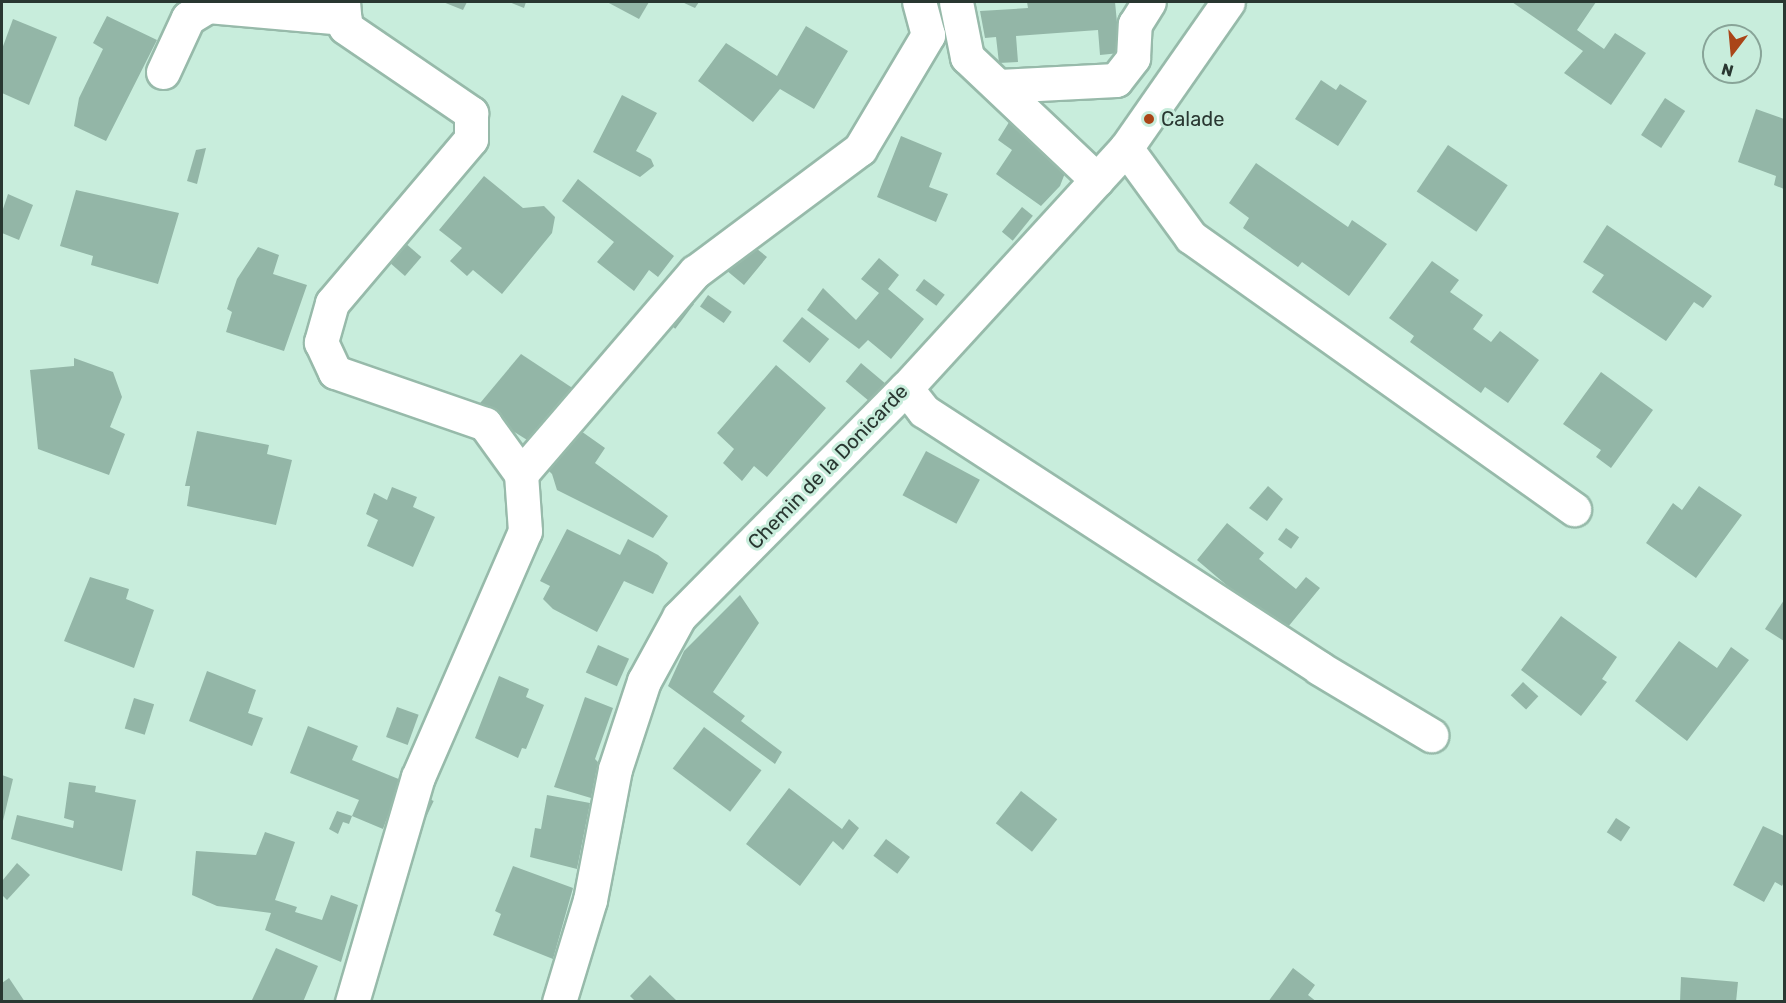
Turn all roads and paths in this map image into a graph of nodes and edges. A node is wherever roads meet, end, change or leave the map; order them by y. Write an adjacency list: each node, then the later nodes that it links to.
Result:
1 (919, 2): 11 (street)
2 (956, 2): 7 (street)
3 (1149, 2): 7 (street)
4 (1228, 2): 8 (street, Chemin de la Donicarde)
5 (344, 10): 6 (street); 11 (street)
6 (163, 72)
7 (999, 87): 9 (street)
8 (1126, 148): 9 (street, Chemin de la Donicarde); 12 (street)
9 (1097, 180): 10 (street, Chemin de la Donicarde)
10 (906, 388): 13 (street); 15 (street, Chemin de la Donicarde)
11 (521, 474): 14 (street)
12 (1574, 509)
13 (1431, 735)
14 (352, 1002)
15 (559, 1002)

